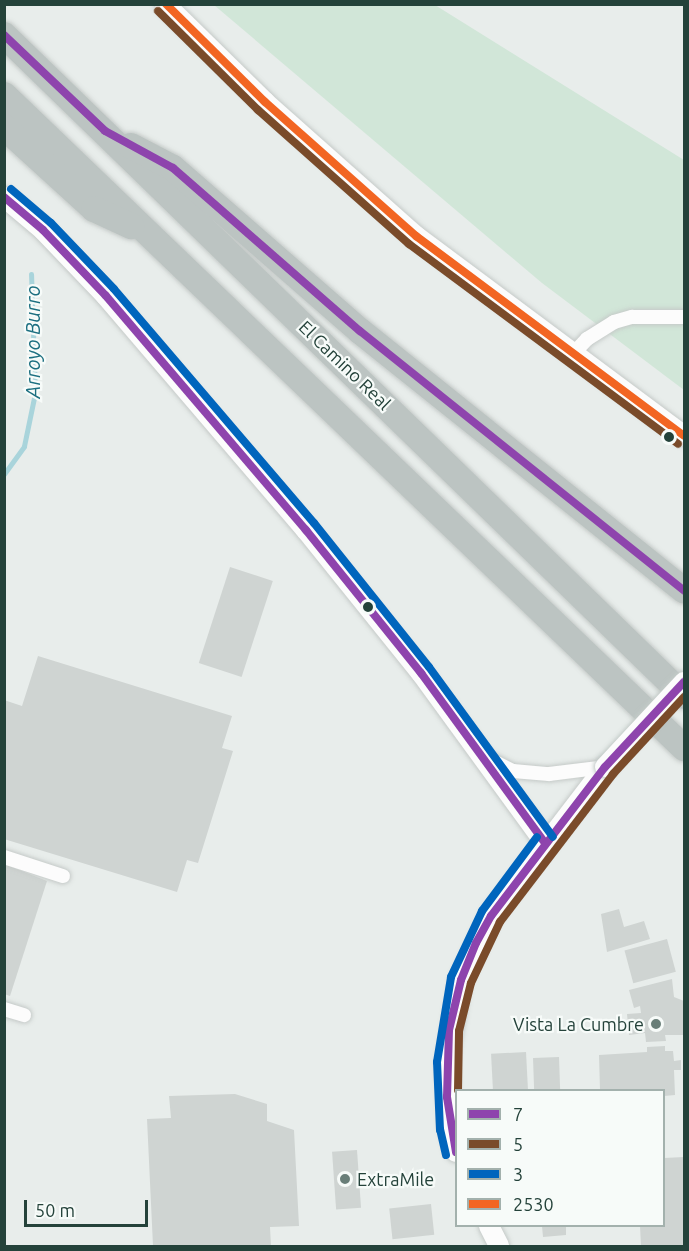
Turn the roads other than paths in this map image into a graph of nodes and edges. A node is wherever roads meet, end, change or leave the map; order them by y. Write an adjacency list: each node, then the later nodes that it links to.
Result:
1 (165, 4): 9 (street)
2 (4, 35): 5 (highway, El Camino Real)
3 (4, 95): 7 (highway)
4 (4, 127): 7 (highway)
5 (105, 131): 11 (highway); 13 (highway, El Camino Real)
6 (4, 197): 15 (street)
7 (151, 235): 14 (highway)
8 (684, 317): 9 (street)
9 (573, 354): 10 (street)
10 (684, 436)
11 (684, 591)
12 (684, 682): 13 (street, bridge)
13 (673, 701): 16 (street, bridge)
14 (684, 748)
15 (480, 755): 16 (street); 17 (street)
16 (605, 767): 17 (street)
17 (545, 843): 22 (street)
18 (4, 857): 19 (street)
19 (63, 876)
20 (4, 1009): 21 (street)
21 (24, 1015)
22 (455, 1148)
23 (490, 1227): 24 (street)
24 (499, 1246)

